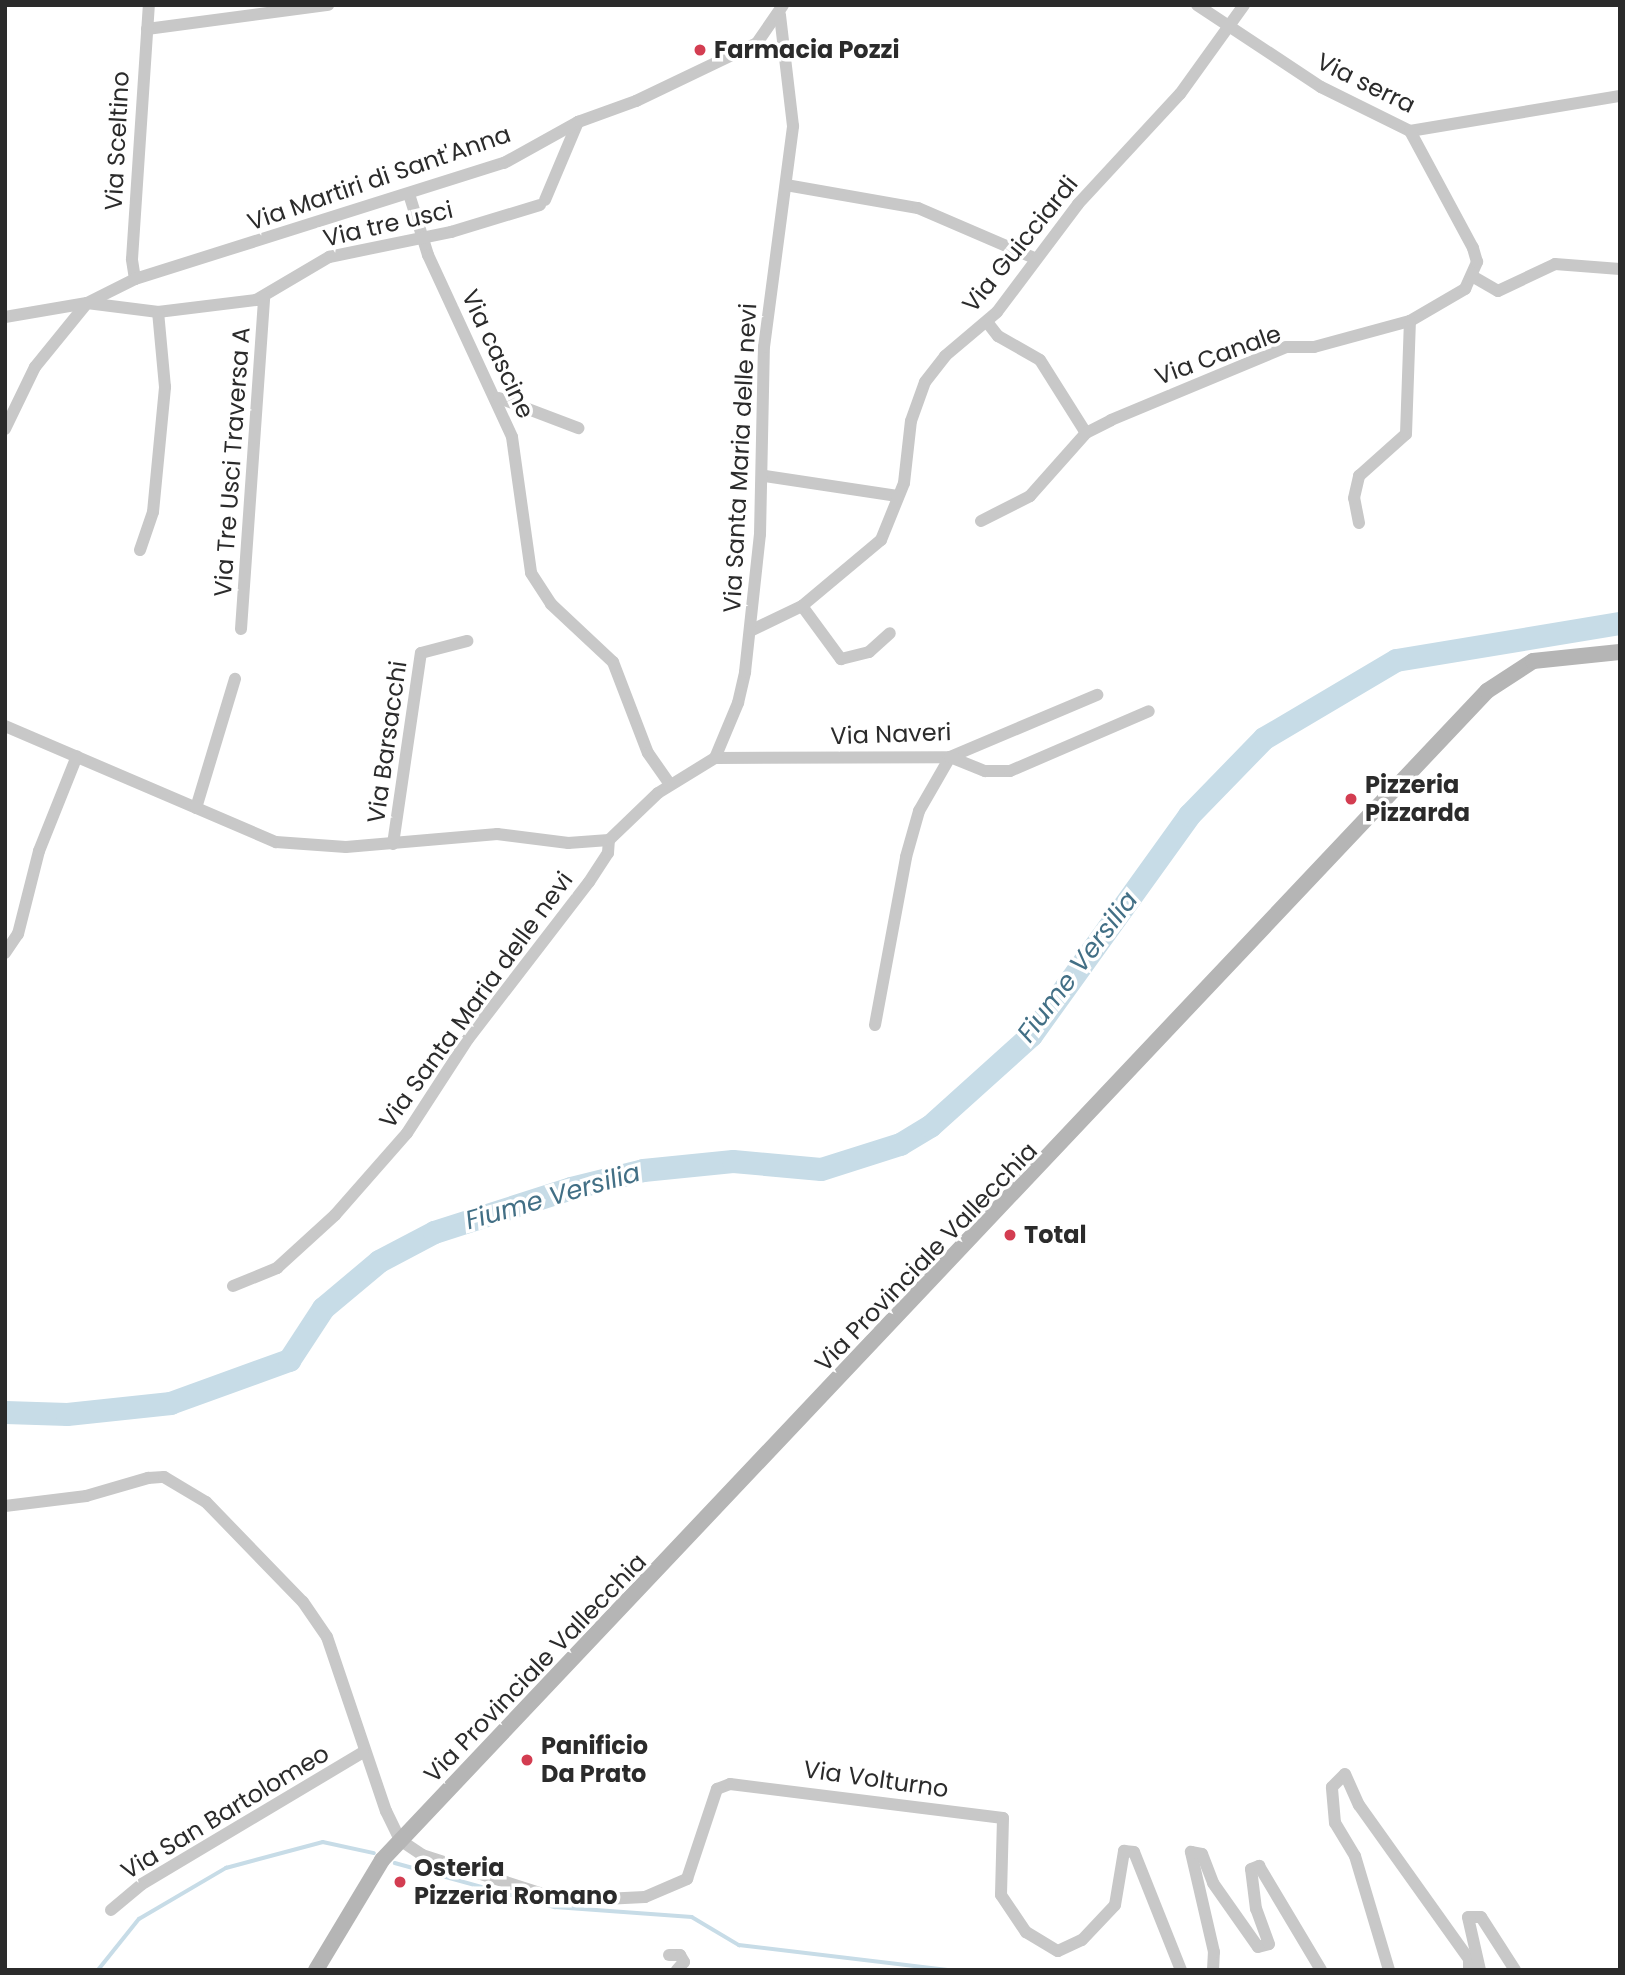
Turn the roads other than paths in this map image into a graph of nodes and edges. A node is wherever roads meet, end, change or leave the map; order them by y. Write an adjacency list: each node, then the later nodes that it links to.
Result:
1 (149, 5): 7 (street, Via Sceltino)
2 (328, 5): 7 (street)
3 (1197, 5): 6 (street, Via serra)
4 (1244, 5): 6 (street, Via Guicciardi)
5 (781, 10): 9 (street, Via Martiri di Sant'Anna); 11 (street, Via Santa Maria delle nevi)
6 (1230, 26): 10 (street, Via serra); 14 (street, Via Guicciardi)
7 (147, 29): 17 (street, Via Sceltino)
8 (1620, 96): 10 (street, Via serra)
9 (578, 122): 12 (street, Via Martiri di Sant'Anna); 13 (street, Via tre usci)
10 (1410, 131): 16 (street)
11 (786, 184): 14 (street); 28 (street, Via Santa Maria delle nevi)
12 (409, 194): 13 (street, Via cascine); 17 (street, Via Martiri di Sant'Anna)
13 (423, 237): 18 (street, Via tre usci); 24 (street, Via cascine)
14 (1034, 258): 22 (street, Via Guicciardi)
15 (1620, 269): 16 (street)
16 (1472, 276): 23 (street, Via Canale)
17 (135, 279): 19 (street, Via Martiri di Sant'Anna)
18 (264, 298): 20 (street, Via tre usci); 34 (street, Via Tre Usci Traversa A)
19 (88, 303): 20 (street, Via tre usci); 21 (street, Via Martiri di Sant'Anna); 26 (street)
20 (159, 312): 32 (street)
21 (5, 317)
22 (987, 321): 27 (street); 29 (street, Via Guicciardi)
23 (1410, 321): 27 (street, Via Canale); 31 (street)
24 (499, 398): 25 (street); 46 (street, Via cascine)
25 (578, 428)
26 (5, 429)
27 (1086, 433): 30 (street, Via Canale)
28 (765, 476): 29 (street); 35 (street, Via Santa Maria delle nevi)
29 (897, 496): 33 (street, Via Guicciardi)
30 (981, 521)
31 (1359, 523)
32 (140, 550)
33 (802, 606): 35 (street, Via Guicciardi); 36 (street)
34 (241, 629)
35 (750, 631): 45 (street, Via Santa Maria delle nevi)
36 (890, 633)
37 (467, 641): 49 (street, Via Barsacchi)
38 (1620, 652): 55 (main road, Via Provinciale Vallecchia)
39 (235, 679): 47 (street)
40 (1097, 695): 44 (street, Via Naveri)
41 (1149, 711): 44 (street)
42 (5, 726): 43 (street, Via Barsacchi)
43 (77, 756): 47 (street, Via Barsacchi); 50 (street)
44 (950, 757): 45 (street, Via Naveri); 51 (street)
45 (715, 758): 46 (street, Via Santa Maria delle nevi)
46 (670, 784): 48 (street, Via Santa Maria delle nevi)
47 (196, 808): 49 (street, Via Barsacchi)
48 (609, 840): 49 (street, Via Barsacchi); 52 (street, Via Santa Maria delle nevi)
49 (393, 844)
50 (5, 953)
51 (875, 1025)
52 (233, 1286)
53 (5, 1506): 54 (street, Via San Bartolomeo)
54 (363, 1752): 55 (street, Via San Bartolomeo); 56 (street, Via San Bartolomeo)
55 (400, 1840): 58 (main road, Via Provinciale Vallecchia); 60 (street, Via Volturno)
56 (111, 1910)
57 (669, 1955): 59 (street)
58 (316, 1970)
59 (677, 1970)
60 (1181, 1970)
61 (1213, 1970): 62 (street)
62 (1321, 1970)
63 (1389, 1970): 64 (street)
64 (1469, 1970)
65 (1480, 1970): 66 (street)
66 (1514, 1970)

